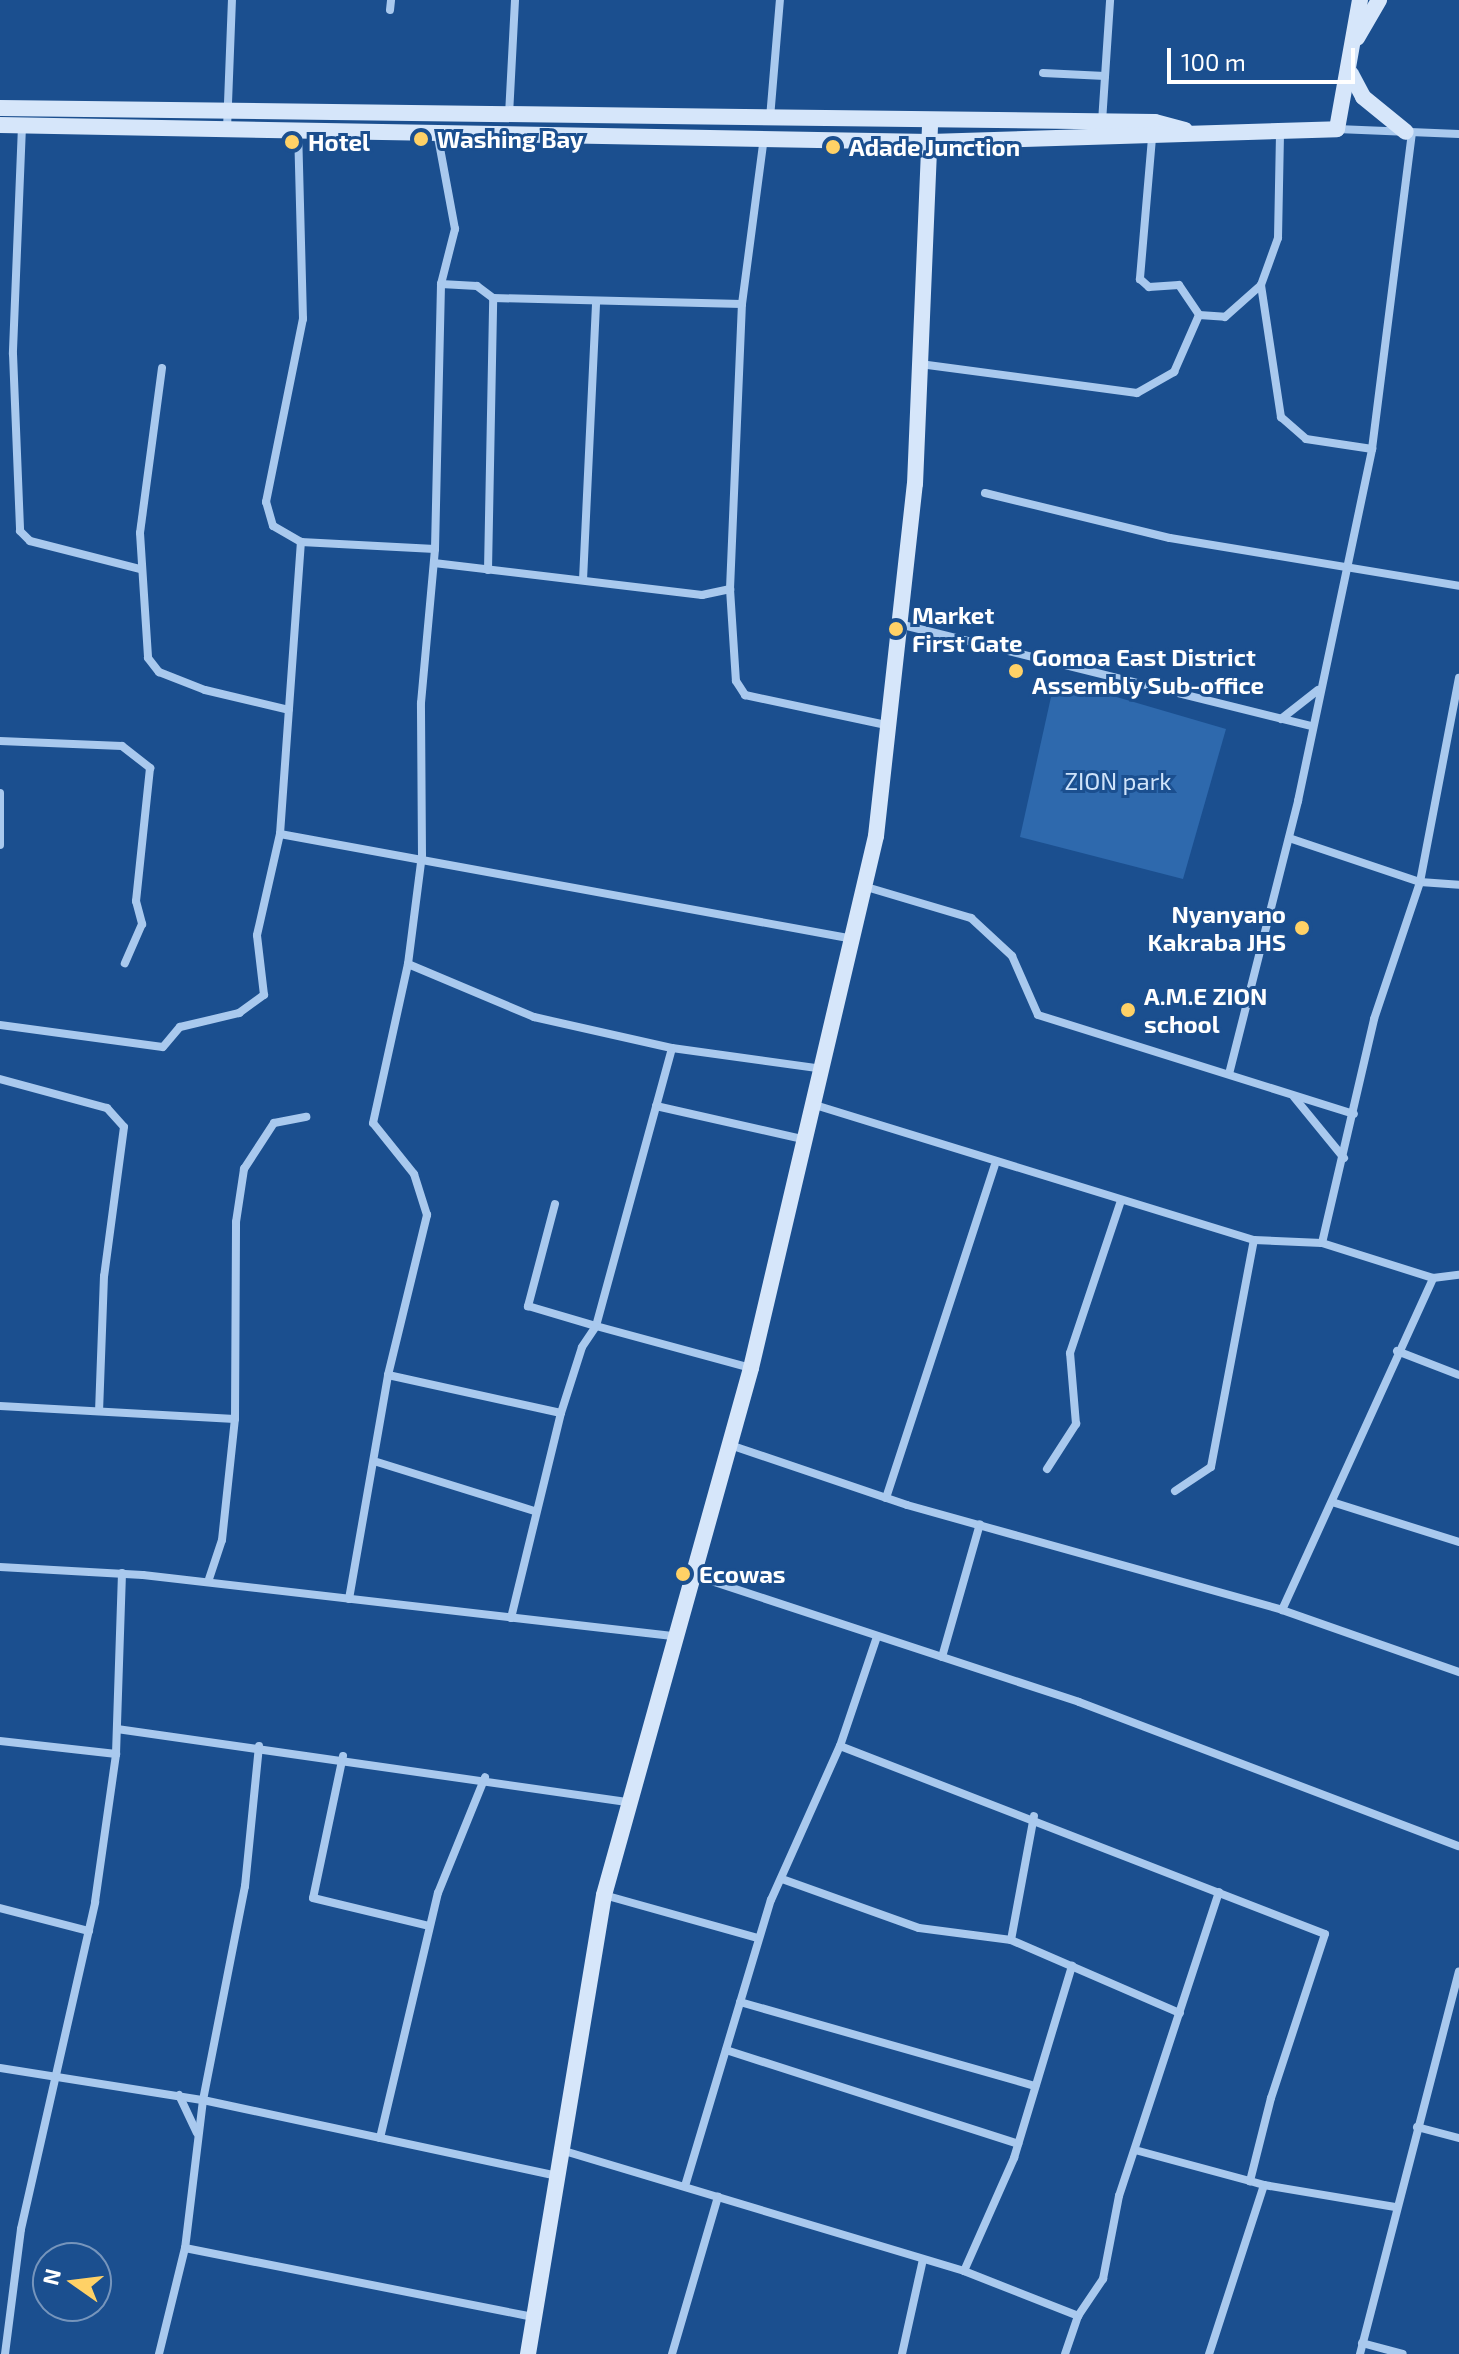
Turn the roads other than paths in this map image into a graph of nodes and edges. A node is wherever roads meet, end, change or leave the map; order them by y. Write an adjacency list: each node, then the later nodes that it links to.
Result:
1 (232, 0): 12 (street)
2 (515, 0): 13 (street)
3 (780, 0): 21 (street)
4 (1110, 0): 10 (street)
5 (1360, 0): 7 (street)
6 (1379, 0): 7 (street)
7 (1356, 40): 9 (street)
8 (1043, 73): 10 (street)
9 (1351, 74): 20 (street); 25 (street)
10 (1105, 76): 15 (street)
11 (0, 108): 12 (street)
12 (229, 111): 13 (street); 18 (street)
13 (508, 118): 21 (street)
14 (930, 123): 15 (street); 21 (street); 28 (street)
15 (1102, 123): 24 (street)
16 (0, 125): 17 (street)
17 (22, 126): 18 (street); 42 (street)
18 (227, 129): 19 (street)
19 (298, 129): 23 (street); 39 (street)
20 (1337, 129): 22 (street); 25 (street)
21 (766, 130): 23 (street); 28 (street); 33 (street)
22 (1280, 130): 24 (street); 30 (street)
23 (437, 131): 29 (street)
24 (1190, 131): 27 (street)
25 (1409, 132): 26 (street); 37 (street)
26 (1459, 134)
27 (1152, 138): 28 (street); 34 (street)
28 (930, 142): 35 (street)
29 (441, 284): 31 (street); 40 (street)
30 (1261, 285): 34 (street); 37 (street)
31 (493, 298): 32 (street); 43 (street)
32 (596, 301): 33 (street); 45 (street)
33 (742, 304): 47 (street)
34 (1199, 315): 35 (street)
35 (919, 364): 48 (street)
36 (162, 368): 42 (street)
37 (1372, 449): 44 (street)
38 (985, 493): 44 (street)
39 (301, 542): 40 (street); 51 (street)
40 (435, 549): 41 (street)
41 (434, 563): 43 (street); 62 (street)
42 (140, 569): 51 (street)
43 (488, 570): 45 (street)
44 (1342, 570): 46 (street); 50 (street)
45 (583, 580): 47 (street)
46 (1459, 586)
47 (730, 589): 53 (street)
48 (903, 625): 52 (street); 53 (street)
49 (1459, 678): 55 (street)
50 (1318, 689): 52 (street); 54 (street)
51 (289, 710): 59 (street)
52 (1281, 719): 54 (street)
53 (894, 726): 65 (street)
54 (1310, 726): 60 (street)
55 (1450, 727): 56 (street); 63 (street)
56 (1459, 732)
57 (1, 742): 67 (street)
58 (0, 793): 61 (street)
59 (280, 834): 62 (street); 69 (street)
60 (1289, 838): 63 (street); 72 (street)
61 (0, 845)
62 (422, 855): 66 (street); 68 (street)
63 (1420, 882): 64 (street); 77 (street)
64 (1459, 885)
65 (863, 886): 66 (street); 72 (street)
66 (855, 939): 71 (street)
67 (125, 963)
68 (408, 964): 70 (street); 91 (street)
69 (0, 1025)
70 (672, 1048): 71 (street); 76 (street)
71 (824, 1069): 75 (street)
72 (1229, 1074): 74 (street)
73 (0, 1079): 94 (street)
74 (1292, 1094): 77 (street); 80 (street)
75 (815, 1105): 79 (street); 81 (street)
76 (656, 1106): 79 (street); 88 (street)
77 (1354, 1114): 80 (street)
78 (306, 1117): 96 (street)
79 (808, 1140): 90 (street)
80 (1344, 1158): 85 (street)
81 (995, 1165): 82 (street); 101 (street)
82 (1121, 1201): 84 (street); 99 (street)
83 (555, 1204): 88 (street)
84 (1254, 1240): 85 (street); 100 (street)
85 (1322, 1243): 87 (street)
86 (1459, 1275): 87 (street)
87 (1433, 1278): 89 (street)
88 (596, 1326): 90 (street); 95 (street)
89 (1397, 1351): 92 (street); 102 (street)
90 (751, 1368): 97 (street)
91 (388, 1375): 95 (street); 98 (street)
92 (1459, 1375)
93 (0, 1406): 94 (street)
94 (99, 1410): 96 (street)
95 (561, 1413): 103 (street)
96 (235, 1419): 109 (street)
97 (729, 1445): 101 (street); 108 (street)
98 (377, 1462): 103 (street); 110 (street)
99 (1047, 1469)
100 (1175, 1491)
101 (886, 1498): 104 (street)
102 (1332, 1502): 105 (street); 111 (street)
103 (534, 1511): 112 (street)
104 (980, 1524): 111 (street); 115 (street)
105 (1459, 1542)
106 (0, 1567): 107 (street)
107 (122, 1573): 109 (street); 117 (street)
108 (689, 1573): 113 (street); 114 (street)
109 (208, 1582): 110 (street)
110 (349, 1599): 112 (street)
111 (1282, 1610): 116 (street)
112 (511, 1618): 113 (street)
113 (672, 1636): 124 (street)
114 (877, 1637): 115 (street); 120 (street)
115 (942, 1657): 126 (street)
116 (1459, 1672)
117 (117, 1729): 119 (street); 121 (street)
118 (0, 1741): 121 (street)
119 (259, 1746): 122 (street); 145 (street)
120 (840, 1746): 125 (street); 127 (street)
121 (116, 1754): 132 (street)
122 (343, 1756): 123 (street); 131 (street)
123 (485, 1777): 124 (street); 131 (street)
124 (627, 1802): 129 (street)
125 (1034, 1816): 128 (street); 134 (street)
126 (1459, 1846)
127 (782, 1879): 133 (street); 134 (street)
128 (1219, 1892): 139 (street); 154 (street)
129 (604, 1895): 133 (street); 151 (street)
130 (0, 1908): 132 (street)
131 (429, 1926): 148 (street)
132 (89, 1931): 142 (street)
133 (758, 1938): 137 (street)
134 (1011, 1940): 135 (street)
135 (1072, 1966): 139 (street); 143 (street)
136 (1459, 1972): 138 (street)
137 (740, 2002): 140 (street); 143 (street)
138 (1454, 2005): 146 (street)
139 (1180, 2013): 152 (street)
140 (726, 2050): 150 (street); 156 (street)
141 (0, 2068): 142 (street)
142 (59, 2075): 144 (street); 165 (street)
143 (1035, 2086): 150 (street)
144 (179, 2095): 145 (street); 147 (street)
145 (203, 2100): 147 (street); 148 (street)
146 (1417, 2127): 149 (street); 158 (street)
147 (197, 2134): 159 (street)
148 (380, 2138): 153 (street)
149 (1459, 2138)
150 (1018, 2144): 161 (street)
151 (558, 2149): 153 (street); 156 (street)
152 (1135, 2150): 154 (street); 162 (street)
153 (554, 2175): 163 (street)
154 (1250, 2181): 155 (street)
155 (1264, 2185): 158 (street); 171 (street)
156 (685, 2186): 157 (street)
157 (718, 2197): 160 (street); 168 (street)
158 (1395, 2207): 164 (street)
159 (185, 2248): 163 (street); 166 (street)
160 (923, 2259): 161 (street); 169 (street)
161 (964, 2271): 162 (street)
162 (1078, 2316): 170 (street)
163 (533, 2317): 167 (street)
164 (1362, 2343): 172 (street); 173 (street)
165 (5, 2354)
166 (159, 2354)
167 (528, 2354)
168 (672, 2354)
169 (902, 2354)
170 (1065, 2354)
171 (1209, 2354)
172 (1360, 2354)
173 (1403, 2354)

